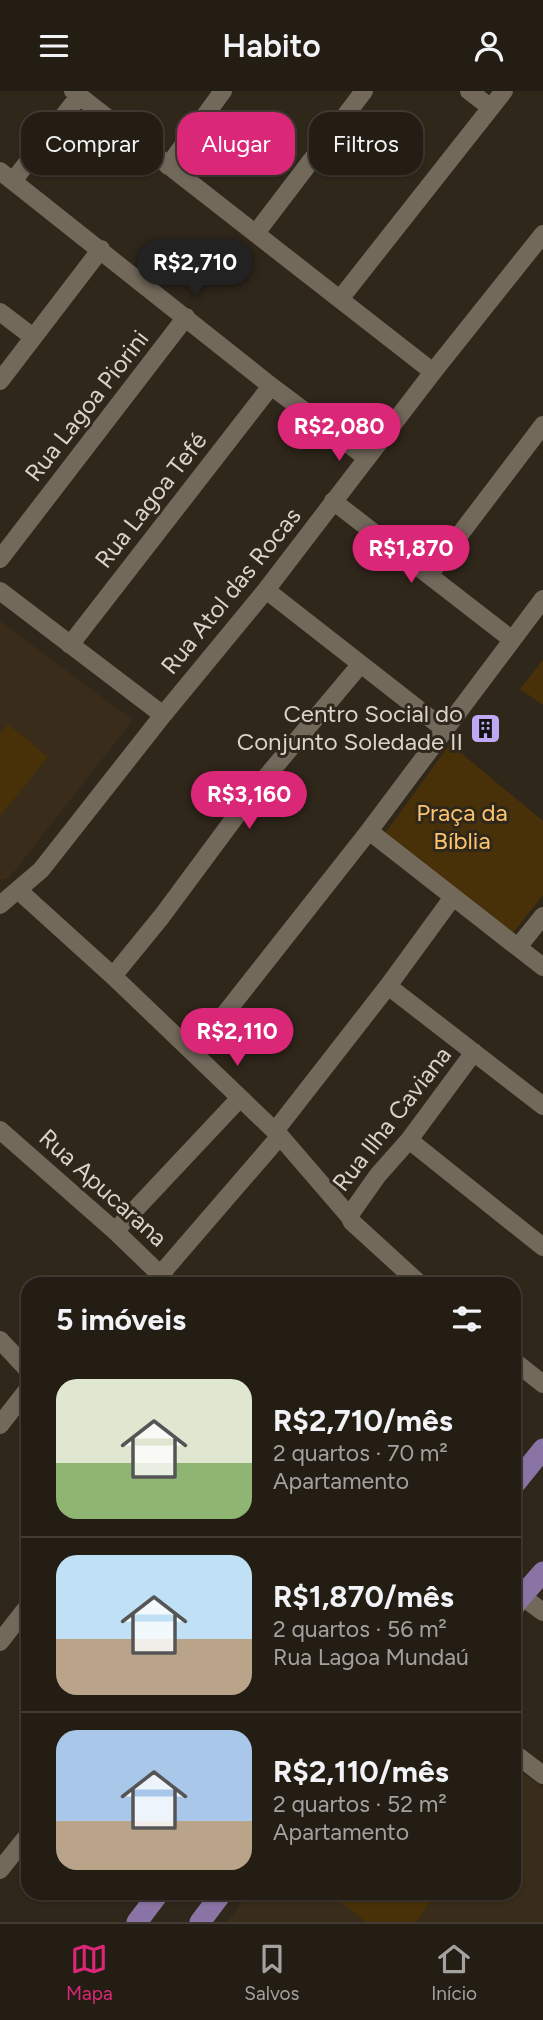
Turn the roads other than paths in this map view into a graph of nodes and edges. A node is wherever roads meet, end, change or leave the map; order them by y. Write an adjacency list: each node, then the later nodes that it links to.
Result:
1 (223, 91): 7 (street)
2 (364, 91): 9 (street)
3 (469, 91): 6 (street)
4 (503, 91): 6 (street)
5 (76, 94): 7 (street); 8 (street)
6 (491, 108): 13 (street)
7 (168, 166): 9 (street)
8 (7, 176): 11 (street)
9 (256, 233): 13 (street)
10 (543, 234): 12 (street, Rua Atol das Rocas)
11 (101, 249): 15 (street); 16 (street)
12 (537, 253): 17 (street, Rua Atol das Rocas)
13 (340, 299): 17 (street)
14 (0, 312): 16 (street)
15 (186, 317): 19 (street); 23 (street, Rua Lagoa Piorini)
16 (33, 337): 18 (street)
17 (433, 372): 21 (street, Rua Atol das Rocas)
18 (0, 381)
19 (271, 386): 21 (street); 29 (street, Rua Lagoa Tefé)
20 (543, 425): 24 (street)
21 (367, 458): 22 (street, Rua Atol das Rocas)
22 (333, 501): 24 (street); 25 (street, Rua Atol das Rocas)
23 (0, 559)
24 (429, 575): 28 (street)
25 (266, 590): 30 (street); 31 (street, Rua Atol das Rocas)
26 (0, 591): 29 (street)
27 (543, 599): 28 (street)
28 (511, 639): 32 (street)
29 (70, 645): 31 (street)
30 (360, 665): 32 (street); 40 (street)
31 (163, 715): 34 (street, Rua Atol das Rocas)
32 (444, 729): 33 (street)
33 (369, 831): 35 (street); 43 (street)
34 (18, 890): 36 (street, Rua Atol das Rocas); 40 (street)
35 (453, 897): 38 (street); 41 (street)
36 (0, 905)
37 (543, 916): 38 (street)
38 (518, 947): 39 (street)
39 (543, 967)
40 (113, 976): 43 (street)
41 (388, 986): 42 (street); 46 (street)
42 (474, 1052): 45 (street); 48 (street, Rua Ilha Caviana)
43 (194, 1053): 44 (street)
44 (240, 1098): 46 (street); 50 (street)
45 (543, 1106)
46 (277, 1133): 49 (street); 53 (street)
47 (3, 1139): 50 (street, Rua Apucarana)
48 (409, 1140): 49 (street, Rua Ilha Caviana); 51 (street)
49 (349, 1216): 54 (street)
50 (115, 1231): 52 (street, Rua Apucarana)
51 (543, 1247)
52 (164, 1277)
53 (168, 1277)
54 (412, 1277)
55 (0, 1340): 56 (street)
56 (21, 1362)
57 (521, 1367): 58 (street)
58 (543, 1384)
59 (21, 1398): 60 (street)
60 (0, 1425)
61 (543, 1449): 62 (main road)
62 (521, 1476)
63 (543, 1572): 64 (main road)
64 (521, 1599)
65 (521, 1605): 66 (street)
66 (543, 1612)
67 (21, 1615): 68 (street)
68 (0, 1642)
69 (521, 1758): 70 (street)
70 (543, 1775)
71 (21, 1844): 72 (street)
72 (0, 1870)
73 (154, 1900): 75 (main road)
74 (217, 1900): 76 (main road)
75 (137, 1922)
76 (200, 1922)

